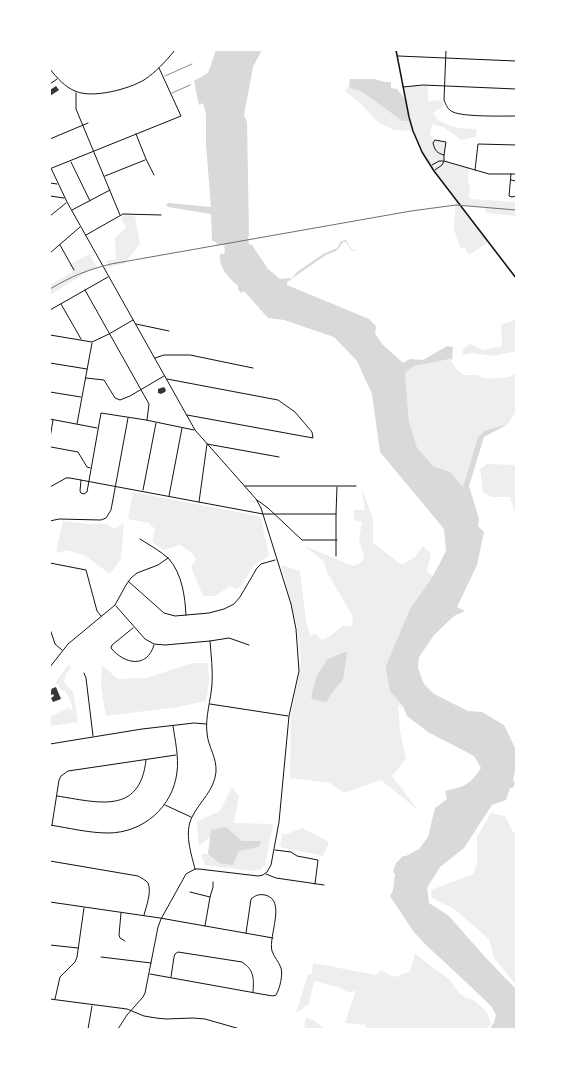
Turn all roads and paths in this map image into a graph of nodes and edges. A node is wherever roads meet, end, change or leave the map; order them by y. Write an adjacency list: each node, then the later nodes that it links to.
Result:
1 (175, 50): 8 (street)
2 (396, 50): 4 (street)
3 (446, 50): 5 (street)
4 (397, 56): 5 (street); 15 (street)
5 (446, 58): 6 (street); 14 (street)
6 (516, 61)
7 (192, 64): 10 (lane)
8 (159, 68): 10 (street); 17 (street)
9 (50, 69): 11 (street)
10 (164, 77): 18 (street)
11 (57, 79): 12 (street); 17 (street)
12 (50, 84)
13 (190, 85): 18 (lane)
14 (445, 85): 15 (street); 16 (street); 19 (street)
15 (403, 88): 31 (street)
16 (516, 89)
17 (76, 92): 21 (street)
18 (171, 94): 22 (street)
19 (516, 116)
20 (88, 123): 21 (street)
21 (83, 126): 23 (street); 25 (street)
22 (136, 134): 25 (street); 27 (street)
23 (50, 139)
24 (516, 146): 33 (street)
25 (94, 151): 28 (street); 38 (street)
26 (444, 155): 26 (street); 29 (street)
27 (146, 159): 37 (street); 38 (street)
28 (70, 161): 32 (street); 47 (street)
29 (444, 161): 31 (street); 33 (street); 34 (street)
30 (50, 166): 32 (street)
31 (430, 166): 34 (street)
32 (51, 169): 42 (street)
33 (475, 170): 35 (street)
34 (434, 171): 59 (street)
35 (511, 174): 36 (street); 39 (street)
36 (516, 174)
37 (154, 175)
38 (105, 177): 43 (street)
39 (511, 180): 40 (street); 45 (street)
40 (516, 181)
41 (50, 183): 42 (street)
42 (58, 184): 46 (street)
43 (110, 189): 47 (street); 50 (street)
44 (50, 196): 46 (street)
45 (516, 196)
46 (64, 198): 48 (street)
47 (90, 201): 49 (street)
48 (67, 202): 49 (street); 52 (street)
49 (72, 211): 53 (street)
50 (120, 215): 51 (street); 54 (street)
51 (161, 215)
52 (50, 216)
53 (80, 226): 54 (street); 55 (street)
54 (85, 235): 58 (street)
55 (60, 244): 56 (street); 57 (street)
56 (50, 253)
57 (74, 270)
58 (108, 277): 60 (street); 63 (street)
59 (516, 278)
60 (85, 290): 61 (street); 66 (street)
61 (60, 304): 62 (street); 68 (street)
62 (50, 310)
63 (133, 320): 64 (street); 66 (street)
64 (135, 324): 65 (street); 70 (street)
65 (169, 331)
66 (110, 334): 69 (street); 77 (street)
67 (50, 335): 68 (street)
68 (81, 340): 69 (street)
69 (92, 342): 73 (street)
70 (154, 359): 72 (street); 74 (street)
71 (50, 363): 73 (street)
72 (253, 368)
73 (87, 370): 75 (street)
74 (164, 376): 76 (street); 77 (street)
75 (86, 378): 77 (street); 79 (street)
76 (166, 379): 80 (street); 80 (street)
77 (141, 390): 84 (street)
78 (50, 392): 79 (street)
79 (82, 397): 86 (street)
80 (186, 415): 89 (street)
81 (128, 418): 84 (street); 87 (street); 97 (street)
82 (50, 419): 83 (street)
83 (53, 420): 86 (street); 90 (street)
84 (146, 420): 85 (street)
85 (156, 422): 88 (street); 102 (street)
86 (77, 424): 87 (street)
87 (98, 428): 94 (street)
88 (182, 428): 89 (street); 103 (street)
89 (194, 430): 91 (street)
90 (50, 438)
91 (207, 444): 93 (street); 98 (street); 105 (street)
92 (51, 447): 94 (street)
93 (279, 457)
94 (90, 468): 96 (street)
95 (82, 479): 96 (street); 96 (street); 101 (street)
96 (89, 480): 97 (street)
97 (115, 486): 102 (street); 109 (street)
98 (244, 486): 99 (street); 104 (street)
99 (337, 486): 100 (street); 108 (street)
100 (356, 486)
101 (50, 488)
102 (142, 492): 103 (street)
103 (169, 497): 105 (street)
104 (256, 499): 106 (street); 107 (street)
105 (199, 503): 107 (street)
106 (273, 513): 107 (street); 108 (street); 111 (street)
107 (263, 514): 114 (street)
108 (336, 514): 111 (street)
109 (50, 521)
110 (140, 539): 113 (street)
111 (336, 540): 112 (street)
112 (336, 556)
113 (168, 558): 116 (street); 118 (street)
114 (276, 560): 118 (street); 129 (street)
115 (50, 563): 119 (street)
116 (128, 581): 117 (street); 118 (street)
117 (115, 605): 119 (street); 120 (street)
118 (186, 615)
119 (101, 616): 125 (street)
120 (133, 627): 123 (street); 123 (street)
121 (50, 629): 125 (street)
122 (210, 642): 123 (street); 124 (street); 128 (street)
123 (154, 644)
124 (249, 645)
125 (63, 650): 126 (street)
126 (50, 667)
127 (84, 673): 132 (street)
128 (210, 704): 129 (street); 130 (street)
129 (289, 716): 140 (street)
130 (207, 724): 131 (street); 138 (street)
131 (173, 726): 132 (street); 134 (street)
132 (94, 737): 133 (street)
133 (50, 744)
134 (176, 755): 135 (street); 137 (street)
135 (146, 760): 136 (street); 136 (street)
136 (57, 796): 139 (street)
137 (165, 804): 138 (street); 139 (street)
138 (192, 817): 142 (street)
139 (51, 825)
140 (274, 850): 143 (street); 145 (street)
141 (50, 861): 152 (street)
142 (195, 869): 143 (street); 153 (street)
143 (265, 874): 145 (street)
144 (213, 882): 148 (street)
145 (315, 884): 146 (street)
146 (324, 885)
147 (190, 892): 148 (street)
148 (210, 897): 154 (street)
149 (50, 902): 150 (street)
150 (84, 907): 151 (street); 159 (street)
151 (122, 913): 152 (street); 157 (street)
152 (144, 916): 153 (street)
153 (161, 919): 154 (street); 161 (street)
154 (205, 927): 155 (street)
155 (246, 933): 156 (street); 156 (street)
156 (272, 938): 164 (street)
157 (124, 941)
158 (50, 945): 159 (street)
159 (78, 948): 166 (street)
160 (101, 958): 161 (street)
161 (151, 963): 162 (street)
162 (149, 974): 163 (street); 168 (street)
163 (171, 977): 164 (street); 164 (street)
164 (253, 992)
165 (50, 999): 166 (street)
166 (55, 1000): 167 (street)
167 (92, 1005): 168 (street); 169 (street)
168 (131, 1011): 170 (street); 171 (street)
169 (88, 1029)
170 (118, 1029)
171 (240, 1029)

